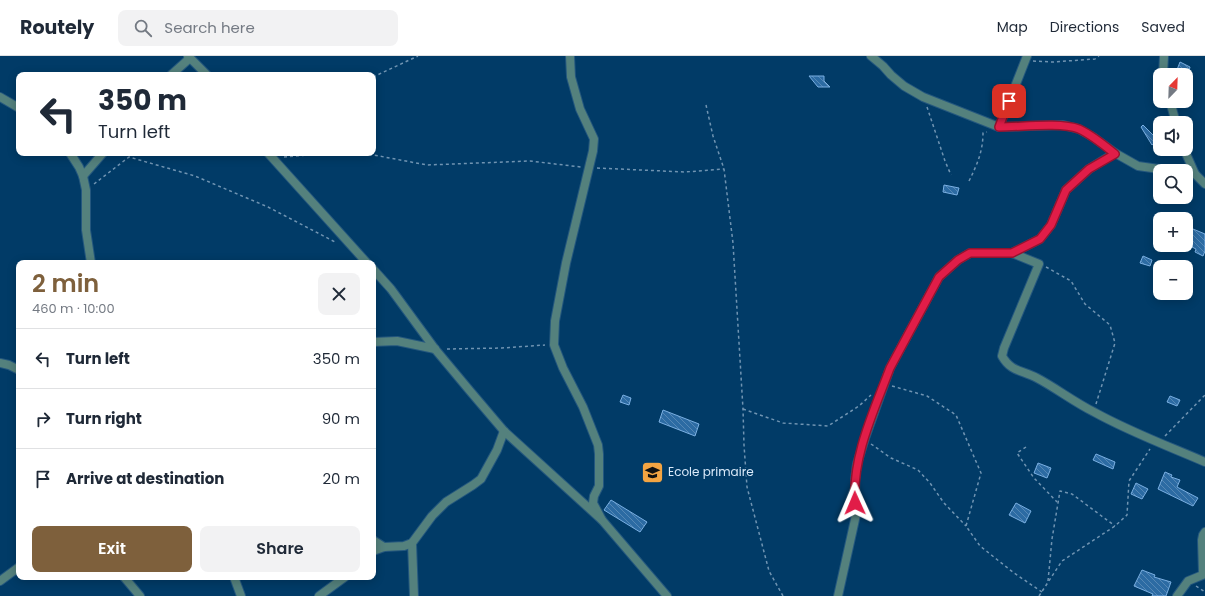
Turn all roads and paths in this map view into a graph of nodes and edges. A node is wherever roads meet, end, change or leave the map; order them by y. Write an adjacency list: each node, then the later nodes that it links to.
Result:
1 (418, 56): 11 (path)
2 (570, 56): 23 (street)
3 (871, 56): 13 (street)
4 (1099, 56): 7 (path)
5 (1164, 56): 8 (street)
6 (189, 57): 9 (street); 10 (street)
7 (1026, 58): 16 (street)
8 (1163, 68)
9 (174, 72)
10 (204, 72)
11 (376, 76)
12 (0, 97): 15 (street)
13 (923, 97): 16 (street); 27 (path)
14 (706, 105): 25 (path)
15 (16, 106)
16 (999, 127): 17 (street); 29 (path)
17 (1115, 154): 24 (street); 33 (street)
18 (72, 156): 28 (street)
19 (100, 156): 28 (street)
20 (270, 156): 35 (street)
21 (376, 156): 23 (path)
22 (1187, 156): 26 (street)
23 (590, 168): 25 (path); 39 (street)
24 (1153, 168)
25 (724, 169): 45 (path)
26 (1195, 174): 30 (street)
27 (952, 175)
28 (83, 176): 31 (street)
29 (969, 181)
30 (1205, 184)
31 (86, 190): 32 (path); 34 (street)
32 (341, 245)
33 (1012, 253): 36 (street); 43 (street)
34 (91, 260)
35 (364, 260)
36 (1039, 264): 46 (path); 46 (street)
37 (376, 272): 40 (street)
38 (376, 342): 40 (street)
39 (554, 345): 40 (path); 53 (street)
40 (435, 349): 47 (street)
41 (0, 363): 42 (street)
42 (16, 368)
43 (884, 383): 45 (path); 48 (street); 54 (path)
44 (1205, 395): 49 (path)
45 (743, 409): 74 (path)
46 (1094, 412): 49 (street)
47 (504, 430): 53 (street); 58 (street)
48 (864, 438): 54 (path); 75 (street)
49 (1158, 442): 51 (street); 55 (path)
50 (1026, 447): 52 (path)
51 (1205, 462)
52 (1058, 503): 55 (path); 67 (path)
53 (602, 520): 73 (street)
54 (966, 526): 68 (path)
55 (1115, 526): 67 (path)
56 (1205, 532): 62 (street)
57 (376, 542): 59 (street)
58 (412, 543): 59 (street); 72 (street)
59 (384, 547): 60 (street)
60 (376, 550)
61 (16, 569): 66 (street)
62 (1204, 574): 77 (street)
63 (127, 580): 69 (street)
64 (235, 580): 70 (street)
65 (341, 580): 71 (street)
66 (0, 581)
67 (1048, 582): 68 (path)
68 (1042, 592): 76 (path)
69 (140, 596)
70 (241, 596)
71 (319, 596)
72 (414, 596)
73 (667, 596)
74 (783, 596)
75 (838, 596)
76 (1039, 596)
77 (1176, 596)

